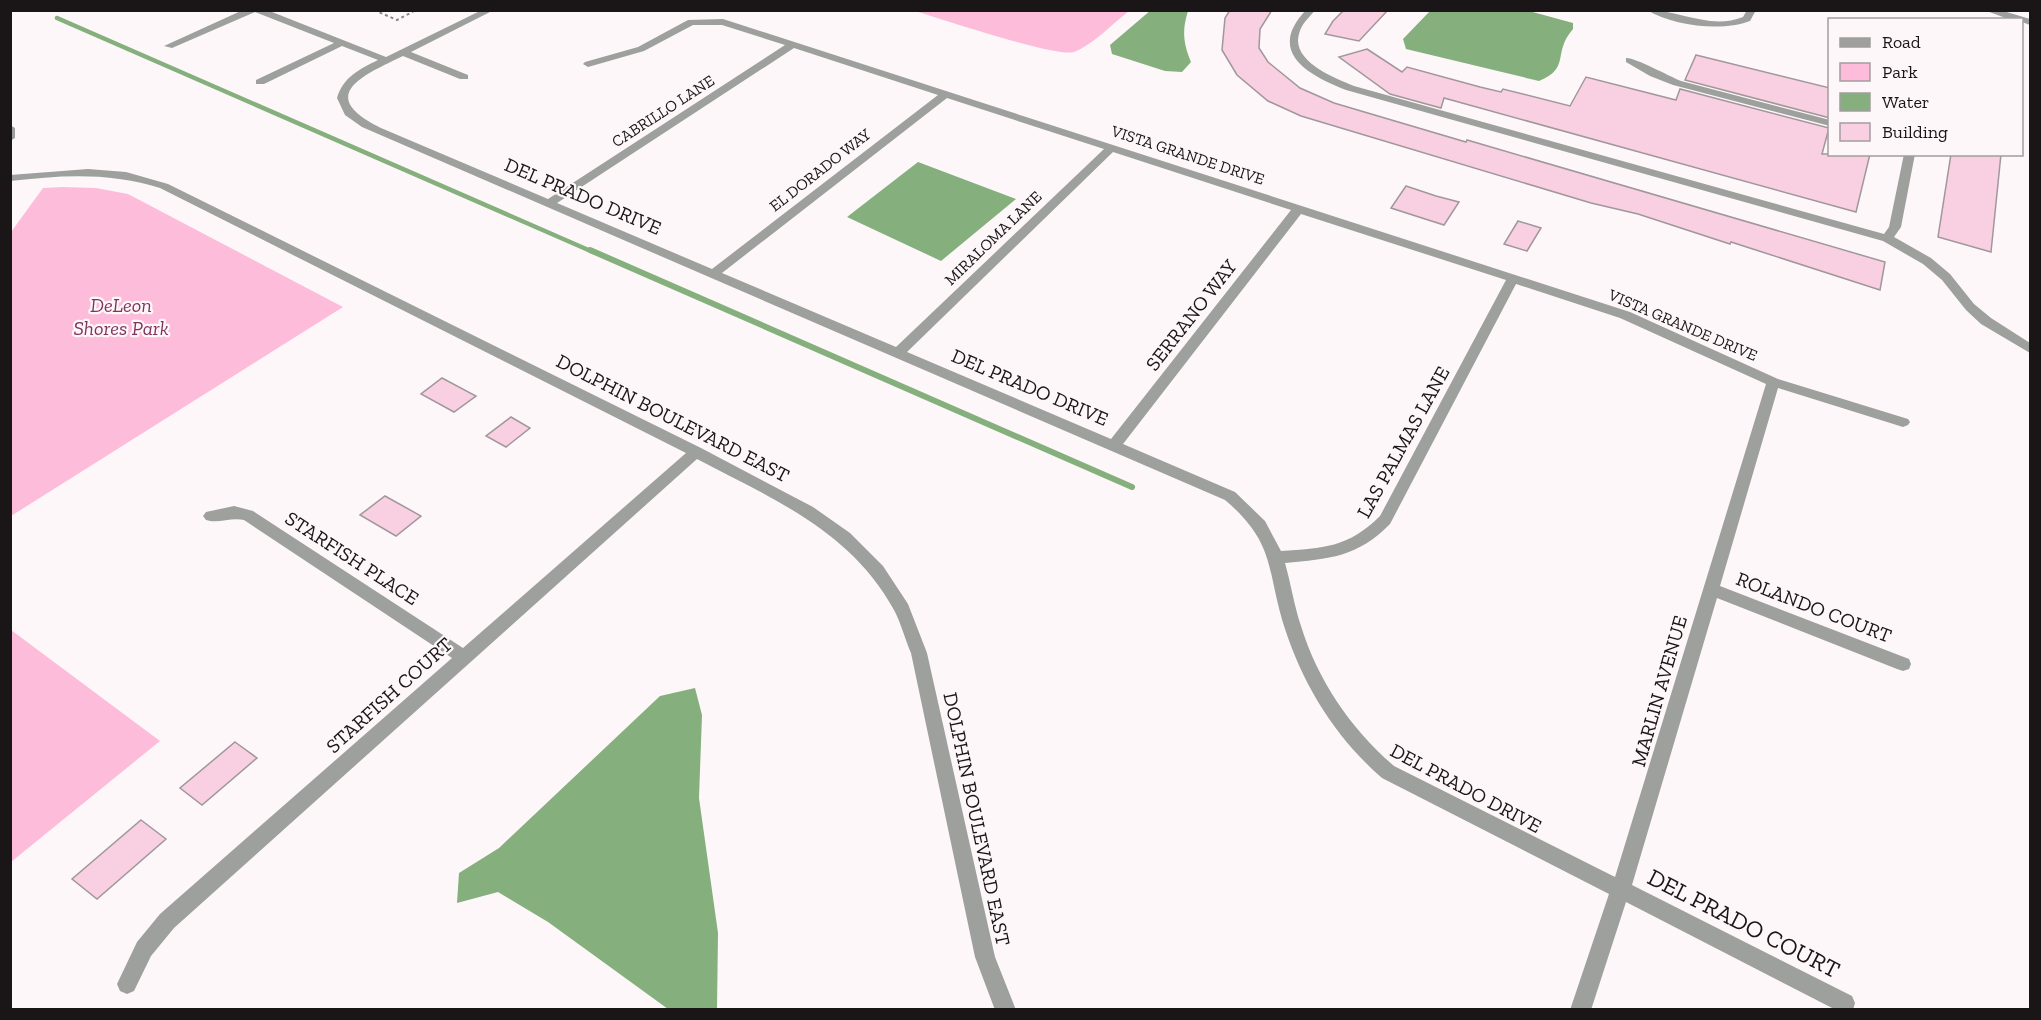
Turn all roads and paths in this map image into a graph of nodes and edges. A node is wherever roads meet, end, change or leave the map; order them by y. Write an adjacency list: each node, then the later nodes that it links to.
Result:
1 (252, 10): 13 (street)
2 (258, 10): 11 (street)
3 (374, 10): 4 (path)
4 (416, 10)
5 (490, 10): 14 (street)
6 (1311, 10): 29 (street)
7 (1651, 10): 8 (street)
8 (1752, 10)
9 (1988, 10): 10 (street)
10 (2017, 18)
11 (342, 43): 15 (street); 19 (street)
12 (794, 44): 17 (street, VISTA GRANDE DRIVE); 20 (street, VISTA GRANDE DRIVE); 27 (street, CABRILLO LANE)
13 (169, 46)
14 (403, 52): 15 (street); 18 (street)
15 (386, 60): 27 (street, DEL PRADO DRIVE)
16 (1629, 60): 21 (street)
17 (588, 64)
18 (464, 77)
19 (260, 81)
20 (946, 93): 24 (street, VISTA GRANDE DRIVE); 30 (street, EL DORADO WAY)
21 (1828, 122)
22 (10, 128): 23 (street)
23 (10, 138)
24 (1111, 148): 28 (street, VISTA GRANDE DRIVE); 33 (street, MIRALOMA LANE)
25 (1910, 156): 29 (street)
26 (10, 178): 37 (street, DOLPHIN BOULEVARD EAST)
27 (549, 203): 30 (street, DEL PRADO DRIVE)
28 (1299, 208): 31 (street, VISTA GRANDE DRIVE); 36 (street, SERRANO WAY)
29 (1887, 238): 32 (street)
30 (715, 273): 33 (street, DEL PRADO DRIVE)
31 (1513, 278): 34 (street, VISTA GRANDE DRIVE); 39 (street, LAS PALMAS LANE)
32 (2030, 347)
33 (899, 352): 36 (street, DEL PRADO DRIVE)
34 (1773, 382): 35 (street, VISTA GRANDE DRIVE); 40 (street, MARLIN AVENUE)
35 (1903, 422)
36 (1114, 445): 39 (street, DEL PRADO DRIVE)
37 (696, 452): 41 (street, STARFISH COURT); 46 (street, DOLPHIN BOULEVARD EAST)
38 (211, 516): 41 (street, STARFISH PLACE)
39 (1276, 558): 43 (street, DEL PRADO DRIVE)
40 (1711, 589): 42 (street, ROLANDO COURT); 43 (street, MARLIN AVENUE)
41 (464, 657): 44 (street, STARFISH COURT)
42 (1903, 664)
43 (1620, 889): 45 (street, DEL PRADO COURT); 47 (street, MARLIN AVENUE)
44 (127, 984)
45 (1845, 1003)
46 (1006, 1010)
47 (1580, 1010)

